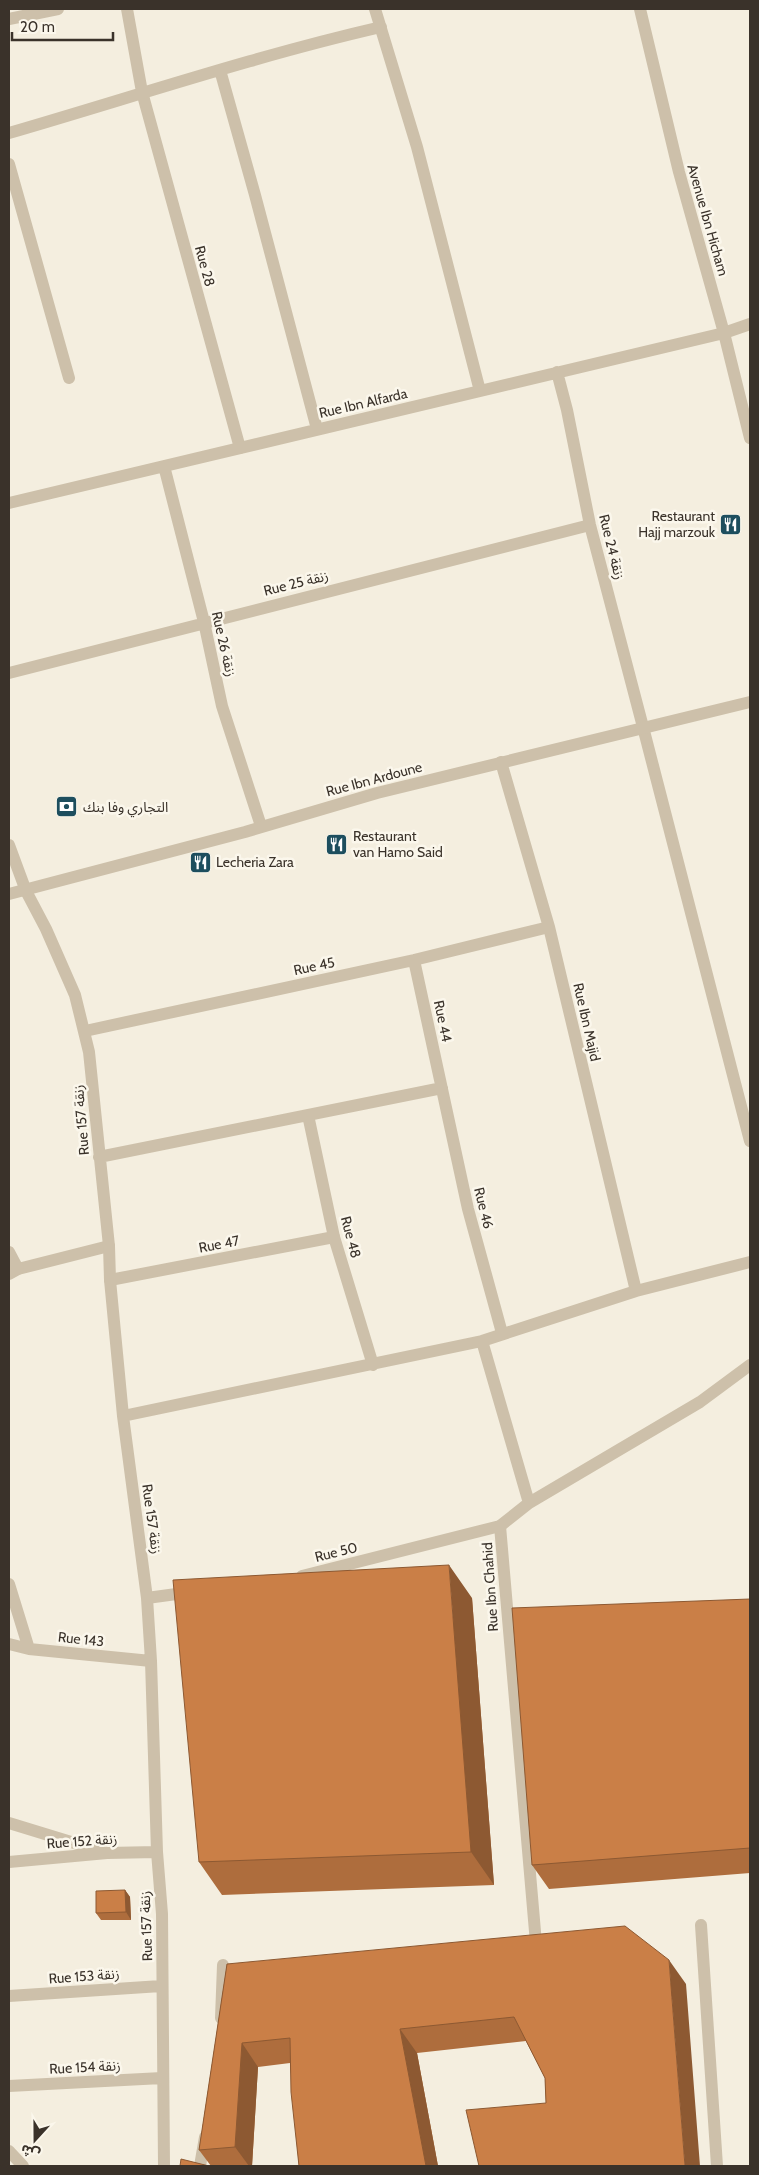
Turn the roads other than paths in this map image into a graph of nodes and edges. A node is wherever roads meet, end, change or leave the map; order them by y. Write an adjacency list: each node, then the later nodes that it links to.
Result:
1 (58, 9): 5 (street)
2 (127, 9): 8 (street, Rue 28)
3 (375, 9): 6 (street)
4 (640, 9): 12 (street, Avenue Ibn Hicham)
5 (9, 19)
6 (381, 27): 7 (street); 15 (street)
7 (220, 70): 8 (street); 16 (street)
8 (142, 92): 9 (street); 18 (street, Rue 28)
9 (9, 133)
10 (9, 164): 14 (street)
11 (750, 324): 12 (street, Rue Ibn Alfarda)
12 (724, 333): 13 (street, Rue Ibn Alfarda); 17 (street, Avenue Ibn Hicham)
13 (558, 372): 15 (street, Rue Ibn Alfarda); 21 (street, Rue 24 زنقة)
14 (69, 378)
15 (480, 391): 16 (street, Rue Ibn Alfarda)
16 (317, 429): 18 (street, Rue Ibn Alfarda)
17 (750, 438)
18 (240, 448): 19 (street, Rue Ibn Alfarda)
19 (164, 466): 20 (street, Rue Ibn Alfarda); 22 (street, Rue 26 زنقة)
20 (9, 502)
21 (590, 525): 22 (street, Rue 25 زنقة); 25 (street, Rue 24 زنقة)
22 (204, 622): 23 (street, Rue 25 زنقة); 27 (street, Rue 26 زنقة)
23 (9, 673)
24 (750, 702): 25 (street, Rue Ibn Ardoune)
25 (643, 727): 26 (street, Rue Ibn Ardoune); 36 (street, Rue 24 زنقة)
26 (500, 762): 27 (street, Rue Ibn Ardoune); 31 (street, Rue Ibn Majid)
27 (261, 826): 29 (street, Rue Ibn Ardoune)
28 (9, 845): 29 (street, Rue 157 زنقة)
29 (26, 891): 30 (street, Rue Ibn Ardoune); 33 (street, Rue 157 زنقة)
30 (9, 894)
31 (549, 926): 32 (street, Rue 45); 44 (street, Rue Ibn Majid)
32 (414, 960): 33 (street, Rue 45); 34 (street, Rue 44)
33 (85, 1031): 37 (street, Rue 157 زنقة)
34 (442, 1088): 35 (street); 45 (street, Rue 46)
35 (308, 1115): 37 (street); 38 (street, Rue 48)
36 (750, 1141)
37 (99, 1157): 39 (street, Rue 157 زنقة)
38 (334, 1237): 43 (street, Rue 47); 47 (street, Rue 48)
39 (109, 1246): 42 (street); 43 (street, Rue 157 زنقة)
40 (9, 1252): 42 (street)
41 (750, 1262): 44 (street)
42 (13, 1271)
43 (110, 1280): 49 (street, Rue 157 زنقة)
44 (636, 1291): 45 (street)
45 (502, 1333): 46 (street)
46 (482, 1341): 47 (street); 50 (street)
47 (373, 1365): 49 (street)
48 (750, 1365): 50 (street, Rue Ibn Chahid)
49 (123, 1416): 55 (street, Rue 157 زنقة)
50 (529, 1503): 51 (street, Rue Ibn Chahid)
51 (500, 1526): 52 (street, Rue 50); 64 (street, Rue Ibn Chahid)
52 (286, 1579)
53 (9, 1584): 57 (street)
54 (204, 1591): 55 (street)
55 (147, 1598): 58 (street, Rue 157 زنقة)
56 (9, 1644): 57 (street, Rue 143)
57 (29, 1649): 58 (street, Rue 143)
58 (151, 1661): 60 (street, Rue 157 زنقة)
59 (9, 1823): 61 (street)
60 (157, 1852): 61 (street, Rue 152 زنقة); 66 (street, Rue 157 زنقة)
61 (107, 1853): 62 (street, Rue 152 زنقة)
62 (9, 1862)
63 (701, 1925): 76 (street)
64 (536, 1943)
65 (222, 1965): 68 (street)
66 (162, 1986): 67 (street, Rue 153 زنقة); 69 (street, Rue 157 زنقة)
67 (9, 1996)
68 (220, 2026)
69 (162, 2078): 70 (street, Rue 154 زنقة); 74 (street, Rue 157 زنقة)
70 (9, 2086)
71 (207, 2121): 75 (street)
72 (9, 2151): 73 (street)
73 (23, 2166)
74 (164, 2166)
75 (200, 2166)
76 (717, 2166)

